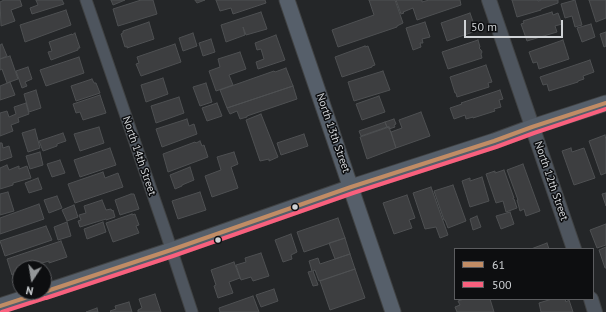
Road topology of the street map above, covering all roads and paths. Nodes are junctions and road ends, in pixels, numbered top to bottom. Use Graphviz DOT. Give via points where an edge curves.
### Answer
graph roads {
  1 [pos="86,0"];
  2 [pos="287,0"];
  3 [pos="489,0"];
  4 [pos="606,103"];
  5 [pos="532,127"];
  6 [pos="351,187"];
  7 [pos="574,248"];
  8 [pos="170,250"];
  9 [pos="52,289"];
  10 [pos="19,300"];
  11 [pos="591,300"];
  12 [pos="0,306"];
  13 [pos="192,312"];
  14 [pos="393,312"];
  15 [pos="595,312"];
  1 -- 8 [label="street, North 14th Street"];
  2 -- 6 [label="main road, North 13th Street"];
  3 -- 5 [label="street, North 12th Street"];
  4 -- 5 [label="main road"];
  5 -- 6 [label="main road"];
  5 -- 7 [label="street, North 12th Street"];
  6 -- 8 [label="main road"];
  6 -- 14 [label="main road, North 13th Street"];
  8 -- 9 [label="main road"];
  8 -- 13 [label="street, North 14th Street"];
  10 -- 12 [label="main road"];
  11 -- 15 [label="street"];
}
